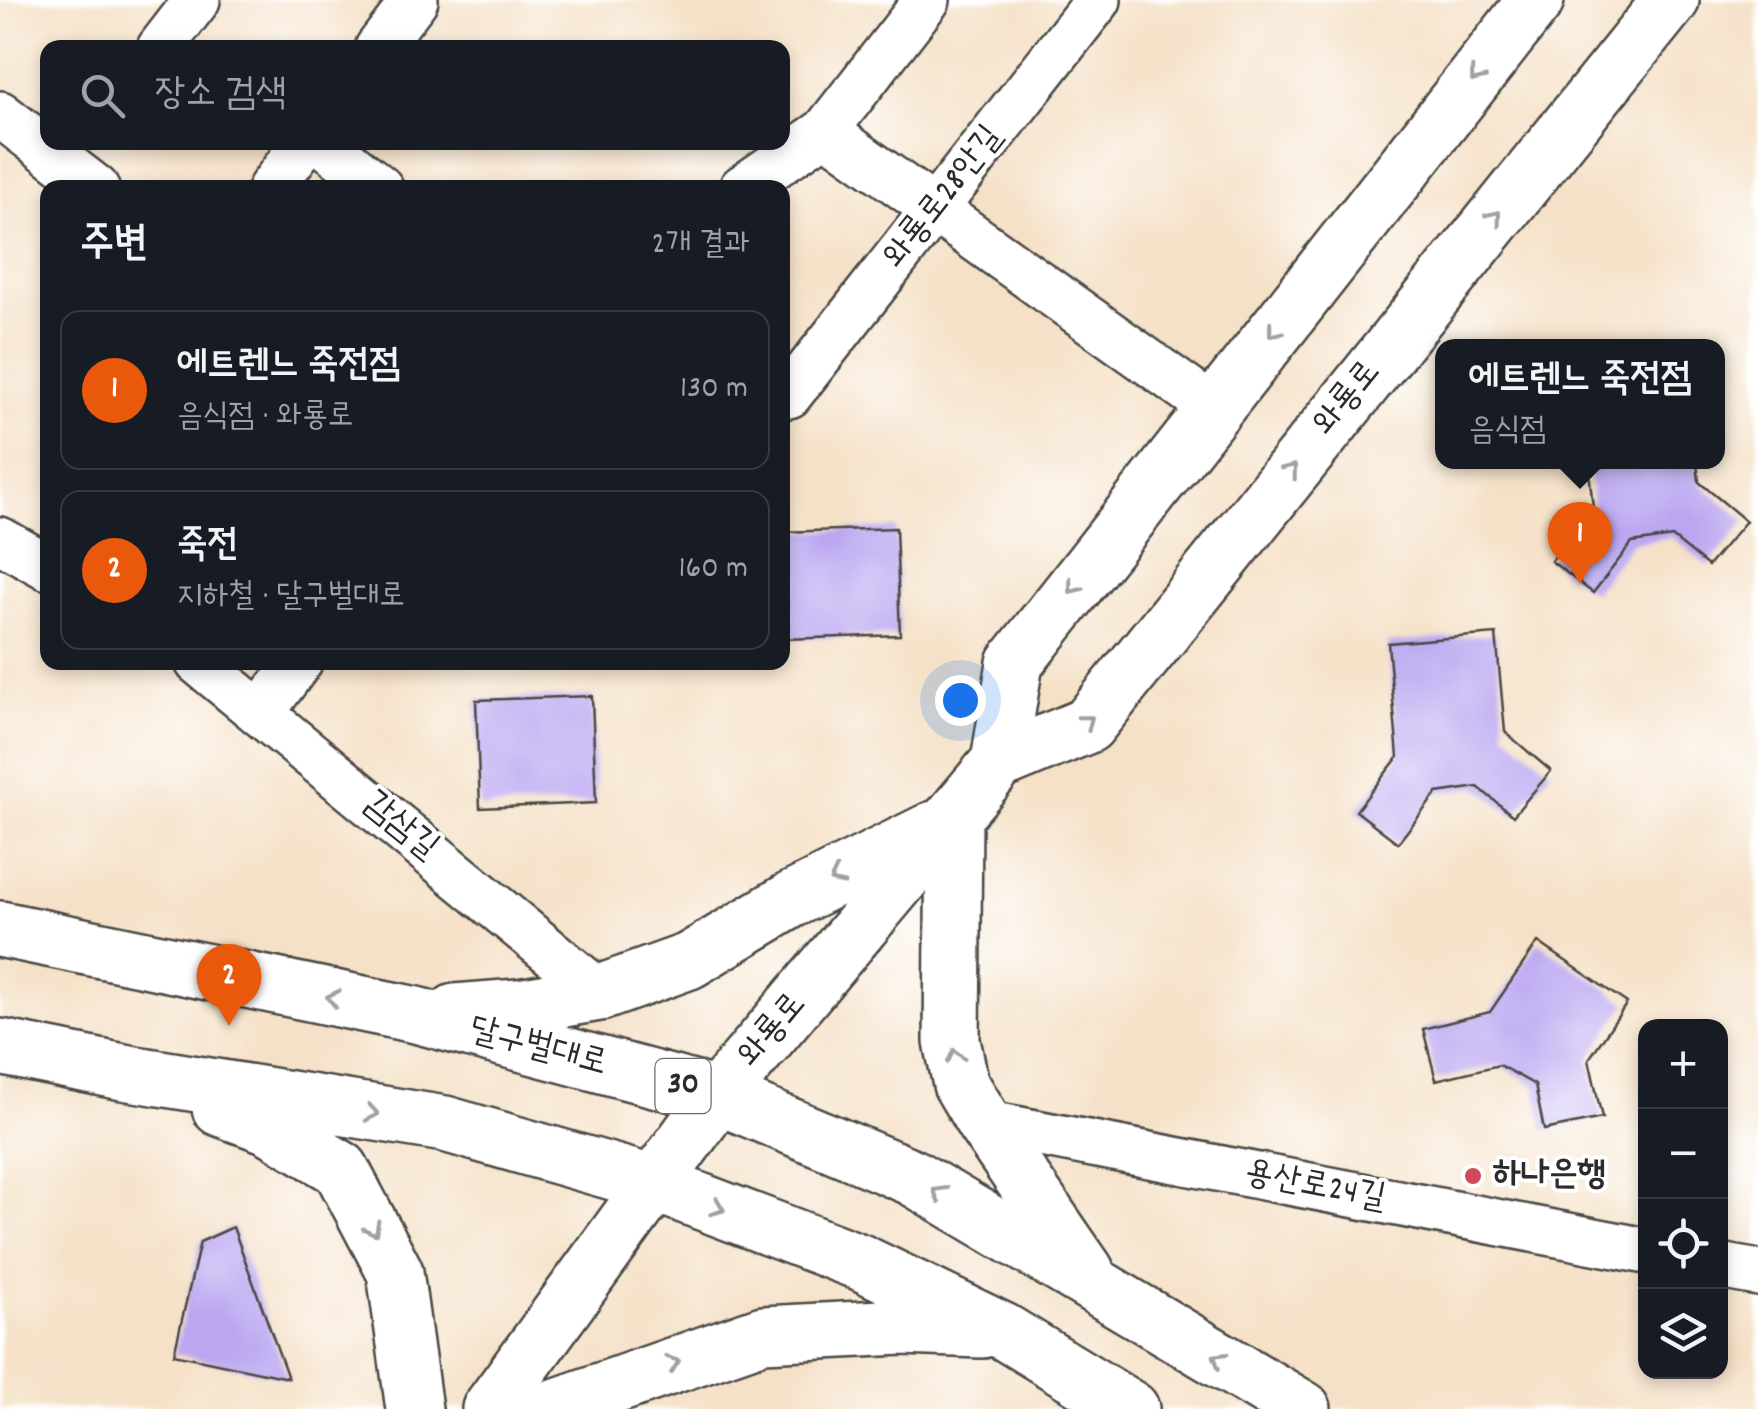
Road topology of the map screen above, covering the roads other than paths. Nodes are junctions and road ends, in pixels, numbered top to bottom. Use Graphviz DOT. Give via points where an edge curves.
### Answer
graph roads {
  1 [pos="197,0"];
  2 [pos="415,0"];
  3 [pos="927,0"];
  4 [pos="1098,0"];
  5 [pos="1536,0"];
  6 [pos="1672,0"];
  7 [pos="166,40"];
  8 [pos="384,40"];
  9 [pos="0,114"];
  10 [pos="825,131"];
  11 [pos="40,139"];
  12 [pos="58,150"];
  13 [pos="300,150"];
  14 [pos="332,150"];
  15 [pos="82,165"];
  16 [pos="277,180"];
  17 [pos="370,180"];
  18 [pos="754,180"];
  19 [pos="935,212"];
  20 [pos="790,394"];
  21 [pos="1213,408"];
  22 [pos="0,540"];
  23 [pos="40,562"];
  24 [pos="208,670"];
  25 [pos="293,670"];
  26 [pos="261,713"];
  27 [pos="999,762"];
  28 [pos="954,818"];
  29 [pos="0,930"];
  30 [pos="600,992"];
  31 [pos="416,1015"];
  32 [pos="0,1047"];
  33 [pos="123,1072"];
  34 [pos="718,1096"];
  35 [pos="984,1124"];
  36 [pos="656,1184"];
  37 [pos="1638,1249"];
  38 [pos="1728,1267"];
  39 [pos="1758,1273"];
  40 [pos="1097,1286"];
  41 [pos="1003,1331"];
  42 [pos="414,1409"];
  43 [pos="490,1409"];
  44 [pos="548,1409"];
  45 [pos="1131,1409"];
  46 [pos="1303,1409"];
  1 -- 7 [label="street"];
  2 -- 8 [label="street"];
  3 -- 10 [label="street"];
  4 -- 19 [label="street, 와룡로28안길"];
  5 -- 21 [label="main road, 와룡로, one-way"];
  27 -- 6 [label="main road, 와룡로, one-way" via="1088,726"];
  9 -- 11 [label="street"];
  10 -- 18 [label="street"];
  10 -- 19 [label="street"];
  12 -- 15 [label="street"];
  13 -- 16 [label="street"];
  14 -- 17 [label="street"];
  19 -- 20 [label="street, 와룡로28안길"];
  19 -- 21 [label="street"];
  21 -- 27 [label="main road, 와룡로, one-way" via="1016,663"];
  22 -- 23 [label="street"];
  24 -- 26 [label="street, 감삼길"];
  25 -- 26 [label="street"];
  26 -- 30 [label="street, 감삼길"];
  27 -- 28 [label="main road, 와룡로"];
  28 -- 30 [label="main road, one-way" via="791,900 689,961"];
  28 -- 34 [label="main road, 와룡로"];
  35 -- 28 [label="main road, one-way" via="961,1084 952,1041"];
  31 -- 29 [label="main road, 달구벌대로 / 30, one-way"];
  30 -- 31 [label="main road"];
  31 -- 34 [label="main road, 달구벌대로 / 30"];
  32 -- 33 [label="main road"];
  33 -- 36 [label="main road, one-way" via="445,1124"];
  33 -- 42 [label="main road, one-way" via="269,1126 341,1169 395,1272"];
  34 -- 36 [label="main road, 와룡로"];
  40 -- 34 [label="main road, 달구벌대로 / 30, one-way" via="912,1177"];
  35 -- 37 [label="street, 용산로24길"];
  35 -- 40 [label="main road"];
  36 -- 41 [label="main road, one-way" via="860,1262"];
  36 -- 43 [label="main road, 와룡로"];
  38 -- 39 [label="street"];
  46 -- 40 [label="main road, 달구벌대로 / 30, one-way"];
  44 -- 41 [label="main road, one-way" via="762,1334 902,1327"];
  41 -- 45 [label="main road"];
}
